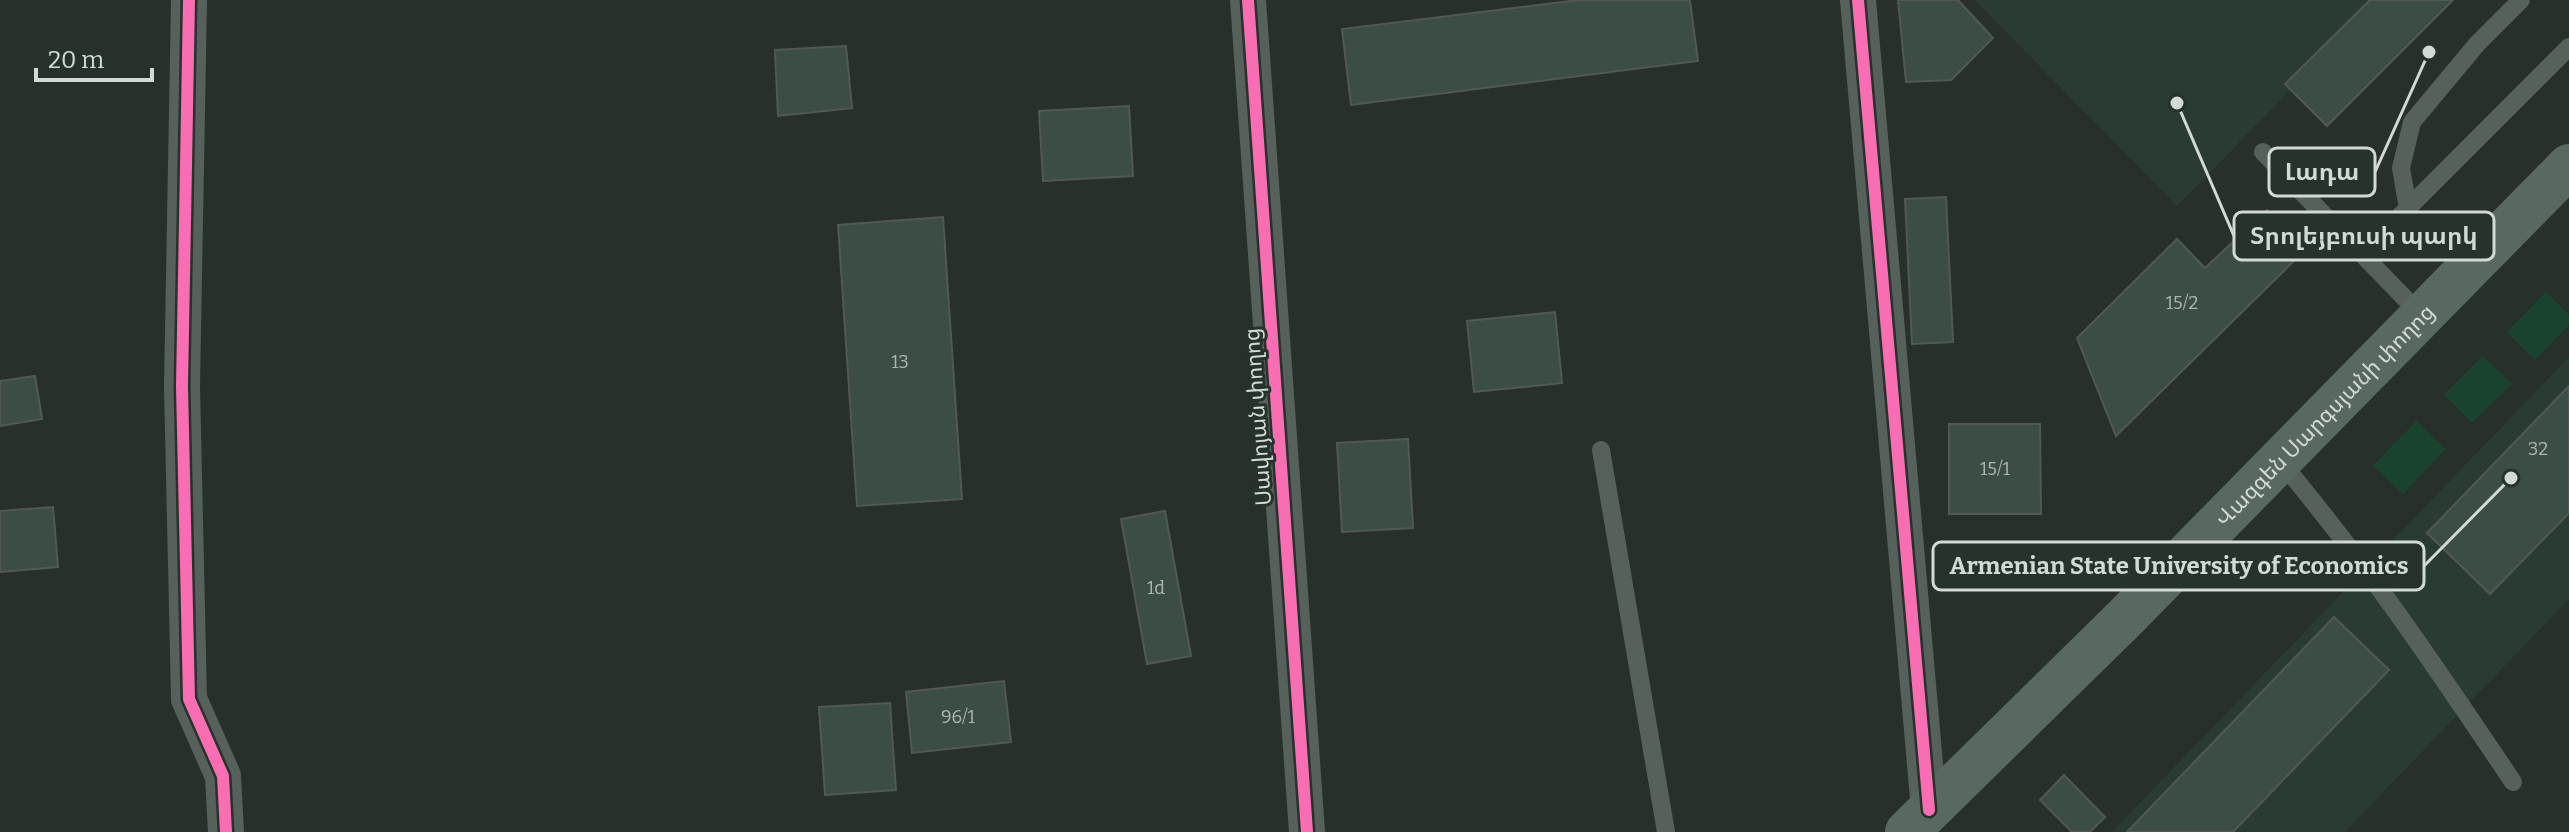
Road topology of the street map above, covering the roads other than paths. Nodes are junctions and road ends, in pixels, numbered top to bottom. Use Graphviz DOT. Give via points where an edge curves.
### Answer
graph roads {
  1 [pos="189,0"];
  2 [pos="1248,0"];
  3 [pos="1858,0"];
  4 [pos="2521,0"];
  5 [pos="2569,47"];
  6 [pos="2263,152"];
  7 [pos="2569,166"];
  8 [pos="2408,209"];
  9 [pos="2362,254"];
  10 [pos="2423,317"];
  11 [pos="1601,450"];
  12 [pos="2280,461"];
  13 [pos="2513,782"];
  14 [pos="1918,821"];
  15 [pos="226,832"];
  16 [pos="1307,832"];
  17 [pos="1666,832"];
  1 -- 15 [label="street" via="182,386 189,699 223,776"];
  2 -- 16 [label="street, Սավոյան փողոց"];
  3 -- 14 [label="street"];
  4 -- 8 [label="lane" via="2412,122 2401,168"];
  5 -- 8 [label="lane"];
  6 -- 9 [label="lane"];
  7 -- 10 [label="highway, Վազգեն Սարգսյանի փողոց"];
  8 -- 9 [label="lane"];
  9 -- 10 [label="lane"];
  10 -- 12 [label="highway, Վազգեն Սարգսյանի փողոց"];
  11 -- 17 [label="lane"];
  12 -- 13 [label="lane" via="2400,615"];
  12 -- 14 [label="highway, Վազգեն Սարգսյանի փողոց"];
}
